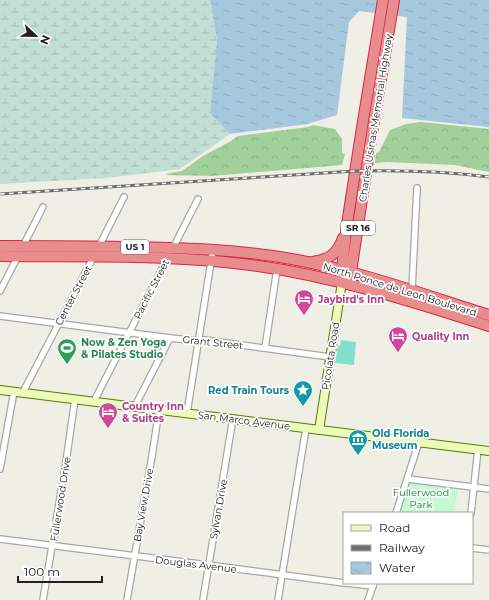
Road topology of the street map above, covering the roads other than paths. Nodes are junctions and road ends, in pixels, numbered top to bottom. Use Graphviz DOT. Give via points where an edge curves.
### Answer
graph roads {
  1 [pos="383,0"];
  2 [pos="394,0"];
  3 [pos="417,188"];
  4 [pos="124,197"];
  5 [pos="198,199"];
  6 [pos="43,207"];
  7 [pos="348,221"];
  8 [pos="0,246"];
  9 [pos="24,246"];
  10 [pos="99,247"];
  11 [pos="173,248"];
  12 [pos="213,249"];
  13 [pos="0,256"];
  14 [pos="18,256"];
  15 [pos="93,257"];
  16 [pos="168,258"];
  17 [pos="211,261"];
  18 [pos="311,263"];
  19 [pos="277,269"];
  20 [pos="347,271"];
  21 [pos="342,282"];
  22 [pos="412,290"];
  23 [pos="0,291"];
  24 [pos="489,315"];
  25 [pos="0,316"];
  26 [pos="58,324"];
  27 [pos="489,326"];
  28 [pos="129,332"];
  29 [pos="170,338"];
  30 [pos="198,341"];
  31 [pos="265,348"];
  32 [pos="330,357"];
  33 [pos="0,390"];
  34 [pos="14,391"];
  35 [pos="23,392"];
  36 [pos="75,399"];
  37 [pos="94,401"];
  38 [pos="135,406"];
  39 [pos="159,410"];
  40 [pos="187,413"];
  41 [pos="233,418"];
  42 [pos="306,428"];
  43 [pos="319,430"];
  44 [pos="419,442"];
  45 [pos="478,449"];
  46 [pos="489,450"];
  47 [pos="0,469"];
  48 [pos="408,479"];
  49 [pos="474,487"];
  50 [pos="489,488"];
  51 [pos="396,512"];
  52 [pos="471,512"];
  53 [pos="0,539"];
  54 [pos="52,546"];
  55 [pos="473,548"];
  56 [pos="489,550"];
  57 [pos="135,556"];
  58 [pos="208,565"];
  59 [pos="282,575"];
  60 [pos="343,583"];
  61 [pos="359,584"];
  62 [pos="373,585"];
  63 [pos="43,600"];
  64 [pos="127,600"];
  65 [pos="202,600"];
  66 [pos="278,600"];
  67 [pos="368,600"];
  1 -- 7 [label="highway, Charles Usinas Memorial Highway / SR 16"];
  2 -- 20 [label="highway, Charles Usinas Memorial Highway / SR 16"];
  3 -- 22 [label="street"];
  4 -- 10 [label="street, Center Street"];
  5 -- 11 [label="street, Pacific Street"];
  6 -- 9 [label="street"];
  7 -- 18 [label="highway" via="335,254"];
  7 -- 20 [label="highway, Charles Usinas Memorial Highway / SR 16"];
  8 -- 9 [label="highway, North Ponce de Leon Boulevard / US 1"];
  9 -- 10 [label="highway, North Ponce de Leon Boulevard / US 1"];
  9 -- 14 [label="street"];
  10 -- 11 [label="highway, North Ponce de Leon Boulevard / US 1"];
  10 -- 15 [label="street, Center Street"];
  11 -- 12 [label="highway, North Ponce de Leon Boulevard / US 1"];
  11 -- 16 [label="street, Pacific Street"];
  12 -- 17 [label="street"];
  12 -- 18 [label="highway, North Ponce de Leon Boulevard / US 1"];
  13 -- 14 [label="highway, North Ponce de Leon Boulevard / US 1"];
  14 -- 15 [label="highway, North Ponce de Leon Boulevard / US 1"];
  14 -- 23 [label="street"];
  15 -- 16 [label="highway, North Ponce de Leon Boulevard / US 1"];
  15 -- 26 [label="street, Center Street"];
  16 -- 17 [label="highway, North Ponce de Leon Boulevard / US 1"];
  16 -- 28 [label="street, Pacific Street"];
  17 -- 19 [label="highway, North Ponce de Leon Boulevard / US 1"];
  17 -- 30 [label="street"];
  18 -- 20 [label="highway, North Ponce de Leon Boulevard / US 1"];
  19 -- 21 [label="highway, North Ponce de Leon Boulevard / US 1"];
  19 -- 31 [label="street"];
  20 -- 21 [label="highway"];
  20 -- 22 [label="highway, North Ponce de Leon Boulevard / US 1"];
  21 -- 27 [label="highway, North Ponce de Leon Boulevard / US 1"];
  21 -- 32 [label="main road, Picolata Road"];
  22 -- 24 [label="highway, North Ponce de Leon Boulevard / US 1"];
  25 -- 26 [label="street, Grant Street"];
  26 -- 28 [label="street, Grant Street"];
  26 -- 35 [label="street, Center Street"];
  28 -- 29 [label="street, Grant Street"];
  28 -- 37 [label="street, Pacific Street"];
  29 -- 30 [label="street, Grant Street"];
  29 -- 38 [label="street"];
  30 -- 31 [label="street, Grant Street"];
  30 -- 40 [label="street"];
  31 -- 32 [label="street, Grant Street"];
  32 -- 43 [label="main road, Picolata Road"];
  33 -- 34 [label="main road, San Marco Avenue"];
  34 -- 35 [label="main road, San Marco Avenue"];
  34 -- 47 [label="street"];
  35 -- 36 [label="main road, San Marco Avenue"];
  36 -- 37 [label="main road, San Marco Avenue"];
  36 -- 54 [label="street, Fullerwood Drive"];
  37 -- 38 [label="main road, San Marco Avenue"];
  38 -- 39 [label="main road, San Marco Avenue"];
  39 -- 40 [label="main road, San Marco Avenue"];
  39 -- 57 [label="street, Bay View Drive"];
  40 -- 41 [label="main road, San Marco Avenue"];
  41 -- 42 [label="main road, San Marco Avenue"];
  41 -- 58 [label="street, Sylvan Drive"];
  42 -- 43 [label="main road, San Marco Avenue"];
  42 -- 59 [label="street"];
  43 -- 44 [label="main road, San Marco Avenue"];
  44 -- 45 [label="main road, San Marco Avenue"];
  44 -- 48 [label="street"];
  45 -- 46 [label="main road, San Marco Avenue"];
  45 -- 49 [label="street"];
  48 -- 49 [label="street"];
  48 -- 51 [label="street"];
  49 -- 50 [label="street"];
  49 -- 52 [label="street"];
  53 -- 54 [label="street, Douglas Avenue"];
  54 -- 57 [label="street, Douglas Avenue"];
  54 -- 63 [label="street, Fullerwood Drive"];
  55 -- 56 [label="street"];
  57 -- 58 [label="street, Douglas Avenue"];
  57 -- 64 [label="street, Bay View Drive"];
  58 -- 59 [label="street, Douglas Avenue"];
  58 -- 65 [label="street, Sylvan Drive"];
  59 -- 60 [label="street, Douglas Avenue"];
  59 -- 66 [label="street"];
  61 -- 62 [label="street, Douglas Avenue"];
  62 -- 67 [label="street"];
}
